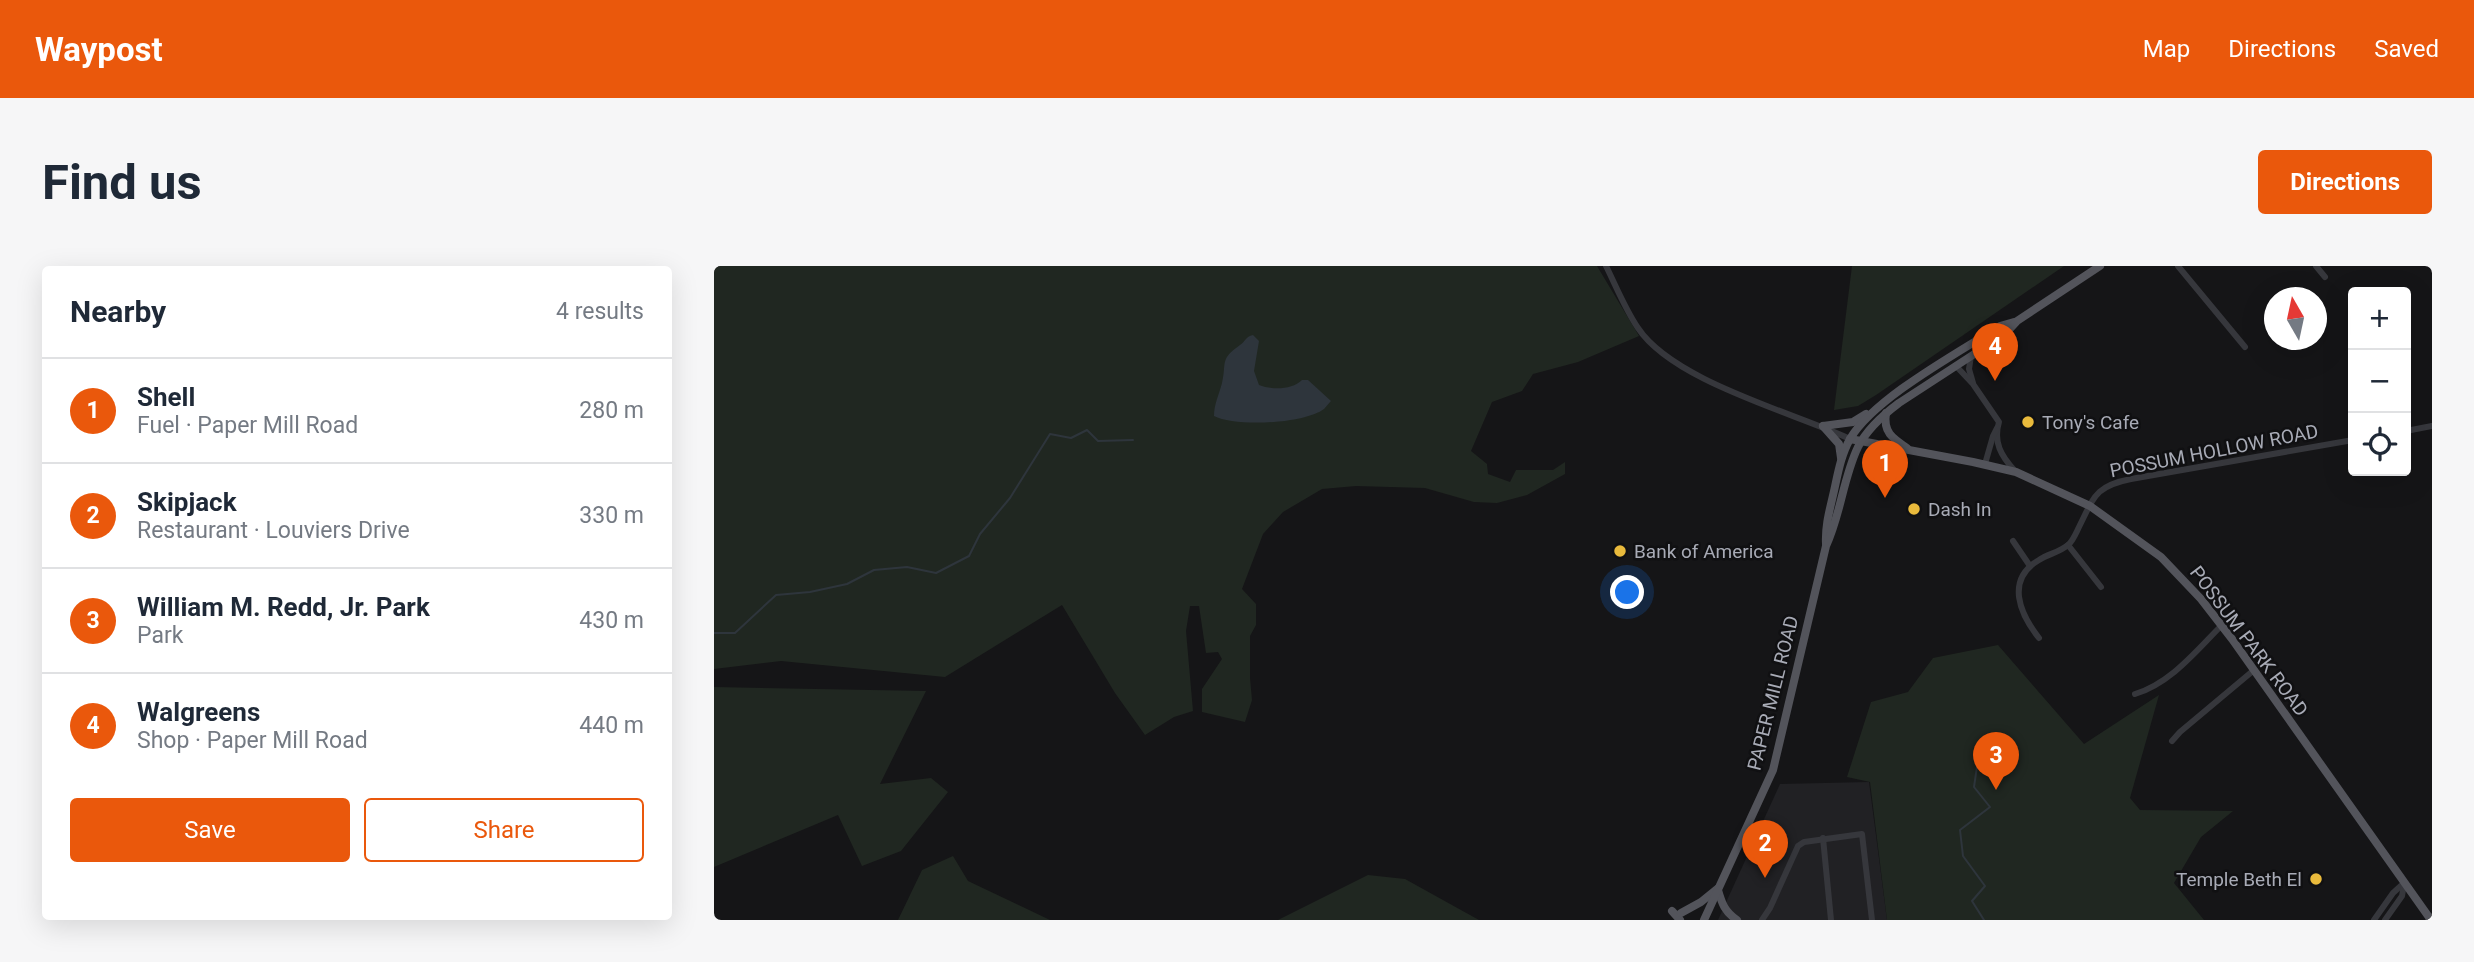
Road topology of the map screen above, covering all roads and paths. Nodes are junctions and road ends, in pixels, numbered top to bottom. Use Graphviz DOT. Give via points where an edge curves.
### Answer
graph roads {
  1 [pos="1606,266"];
  2 [pos="2100,266"];
  3 [pos="2178,266"];
  4 [pos="2316,266"];
  5 [pos="2325,277"];
  6 [pos="2017,321"];
  7 [pos="1978,340"];
  8 [pos="2245,347"];
  9 [pos="1971,356"];
  10 [pos="1956,366"];
  11 [pos="1973,384"];
  12 [pos="1885,408"];
  13 [pos="1823,426"];
  14 [pos="2432,426"];
  15 [pos="1997,429"];
  16 [pos="2411,430"];
  17 [pos="1850,439"];
  18 [pos="2348,441"];
  19 [pos="1861,442"];
  20 [pos="1910,450"];
  21 [pos="1841,460"];
  22 [pos="1985,464"];
  23 [pos="2016,472"];
  24 [pos="2090,506"];
  25 [pos="2013,541"];
  26 [pos="2068,545"];
  27 [pos="1826,546"];
  28 [pos="2030,566"];
  29 [pos="2101,587"];
  30 [pos="2221,626"];
  31 [pos="2039,638"];
  32 [pos="2254,670"];
  33 [pos="2135,694"];
  34 [pos="2172,741"];
  35 [pos="1823,838"];
  36 [pos="2404,883"];
  37 [pos="1719,888"];
  38 [pos="1678,915"];
  39 [pos="1707,919"];
  40 [pos="1737,920"];
  41 [pos="1762,920"];
  42 [pos="1830,920"];
  43 [pos="1872,920"];
  44 [pos="2374,920"];
  45 [pos="2385,920"];
  46 [pos="2431,920"];
  1 -- 13 [label="street" via="1639,329 1660,352 1693,374"];
  2 -- 6 [label="main road, PAPER MILL ROAD"];
  3 -- 8 [label="street"];
  4 -- 5 [label="street"];
  6 -- 7 [label="main road, PAPER MILL ROAD"];
  6 -- 9 [label="main road, PAPER MILL ROAD"];
  7 -- 10 [label="main road" via="1957,357"];
  7 -- 12 [label="main road, PAPER MILL ROAD"];
  9 -- 10 [label="main road, PAPER MILL ROAD"];
  9 -- 11 [label="street"];
  10 -- 11 [label="street"];
  10 -- 12 [label="main road, PAPER MILL ROAD"];
  11 -- 15 [label="street" via="1999,422"];
  12 -- 13 [label="main road" via="1853,422"];
  12 -- 17 [label="main road, PAPER MILL ROAD" via="1869,415"];
  12 -- 19 [label="main road, PAPER MILL ROAD"];
  12 -- 20 [label="main road" via="1888,432"];
  13 -- 17 [label="street"];
  13 -- 21 [label="main road" via="1839,444"];
  14 -- 16 [label="street"];
  15 -- 22 [label="street"];
  15 -- 23 [label="street" via="2000,454"];
  17 -- 19 [label="main road, POSSUM PARK ROAD"];
  17 -- 21 [label="main road, PAPER MILL ROAD"];
  18 -- 24 [label="street, POSSUM HOLLOW ROAD" via="2123,481 2102,489"];
  19 -- 20 [label="main road, POSSUM PARK ROAD"];
  19 -- 27 [label="main road, PAPER MILL ROAD"];
  20 -- 22 [label="main road, POSSUM PARK ROAD"];
  21 -- 27 [label="main road, PAPER MILL ROAD" via="1825,530"];
  22 -- 23 [label="main road, POSSUM PARK ROAD"];
  23 -- 24 [label="main road, POSSUM PARK ROAD"];
  24 -- 26 [label="street, POSSUM HOLLOW ROAD"];
  24 -- 30 [label="main road, POSSUM PARK ROAD" via="2161,557"];
  25 -- 28 [label="street"];
  26 -- 28 [label="street"];
  26 -- 29 [label="street"];
  27 -- 37 [label="main road, PAPER MILL ROAD" via="1773,770"];
  28 -- 31 [label="street" via="2021,582 2019,601 2022,614"];
  30 -- 32 [label="main road, POSSUM PARK ROAD"];
  30 -- 33 [label="street" via="2186,663"];
  32 -- 34 [label="street"];
  32 -- 36 [label="main road, POSSUM PARK ROAD"];
  35 -- 41 [label="street" via="1798,846"];
  35 -- 42 [label="street"];
  35 -- 43 [label="street" via="1862,834"];
  36 -- 44 [label="street"];
  36 -- 45 [label="street" via="2402,896"];
  36 -- 46 [label="main road, POSSUM PARK ROAD"];
  37 -- 38 [label="main road"];
  37 -- 39 [label="main road, PAPER MILL ROAD"];
  37 -- 40 [label="main road" via="1722,905"];
}
